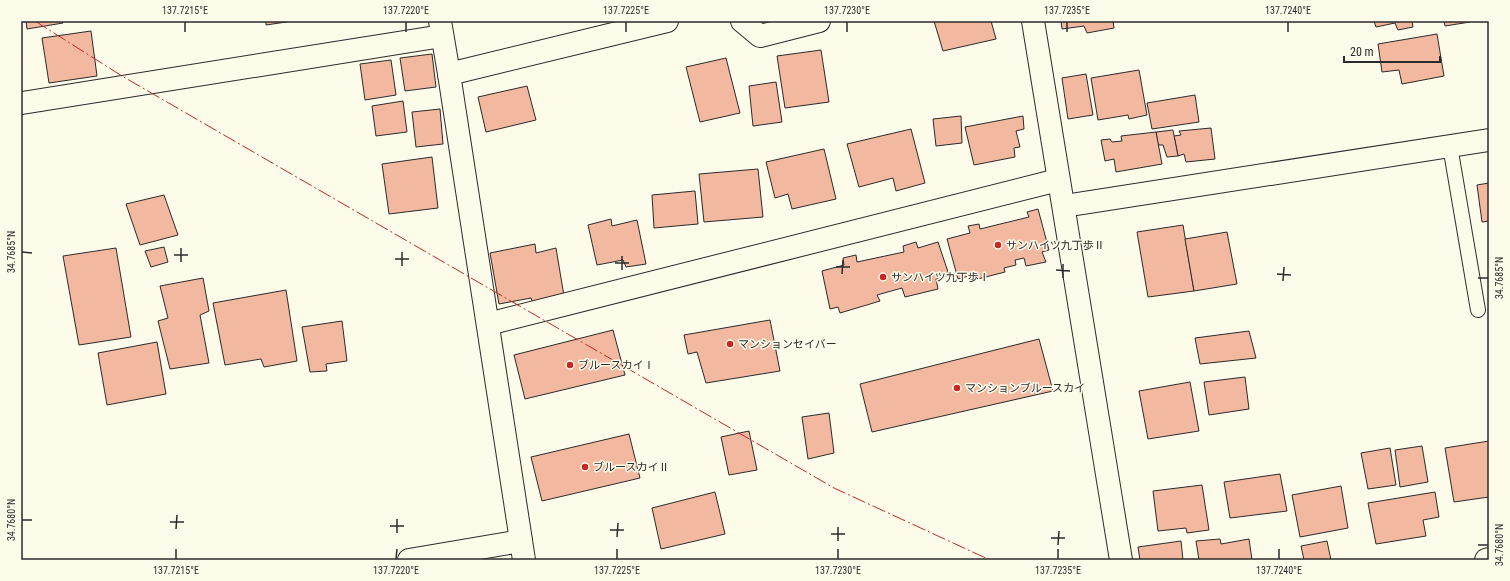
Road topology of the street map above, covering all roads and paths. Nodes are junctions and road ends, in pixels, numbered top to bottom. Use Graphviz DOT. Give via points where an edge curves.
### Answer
graph roads {
  1 [pos="667,21"];
  2 [pos="742,21"];
  3 [pos="819,21"];
  4 [pos="1033,21"];
  5 [pos="441,28"];
  6 [pos="450,74"];
  7 [pos="21,101"];
  8 [pos="1489,140"];
  9 [pos="1450,146"];
  10 [pos="1058,180"];
  11 [pos="1064,206"];
  12 [pos="1478,310"];
  13 [pos="488,324"];
  14 [pos="522,550"];
  15 [pos="409,560"];
  16 [pos="1121,560"];
  17 [pos="1486,560"];
  18 [pos="1489,560"];
  1 -- 6 [label="street"];
  2 -- 3 [label="street" via="760,36"];
  4 -- 10 [label="street"];
  5 -- 6 [label="street"];
  5 -- 7 [label="street"];
  6 -- 13 [label="street"];
  8 -- 9 [label="street"];
  9 -- 11 [label="street"];
  9 -- 12 [label="lane"];
  10 -- 11 [label="street"];
  10 -- 13 [label="street"];
  11 -- 16 [label="street"];
  13 -- 14 [label="street"];
  14 -- 15 [label="street"];
  17 -- 18 [label="street"];
}
